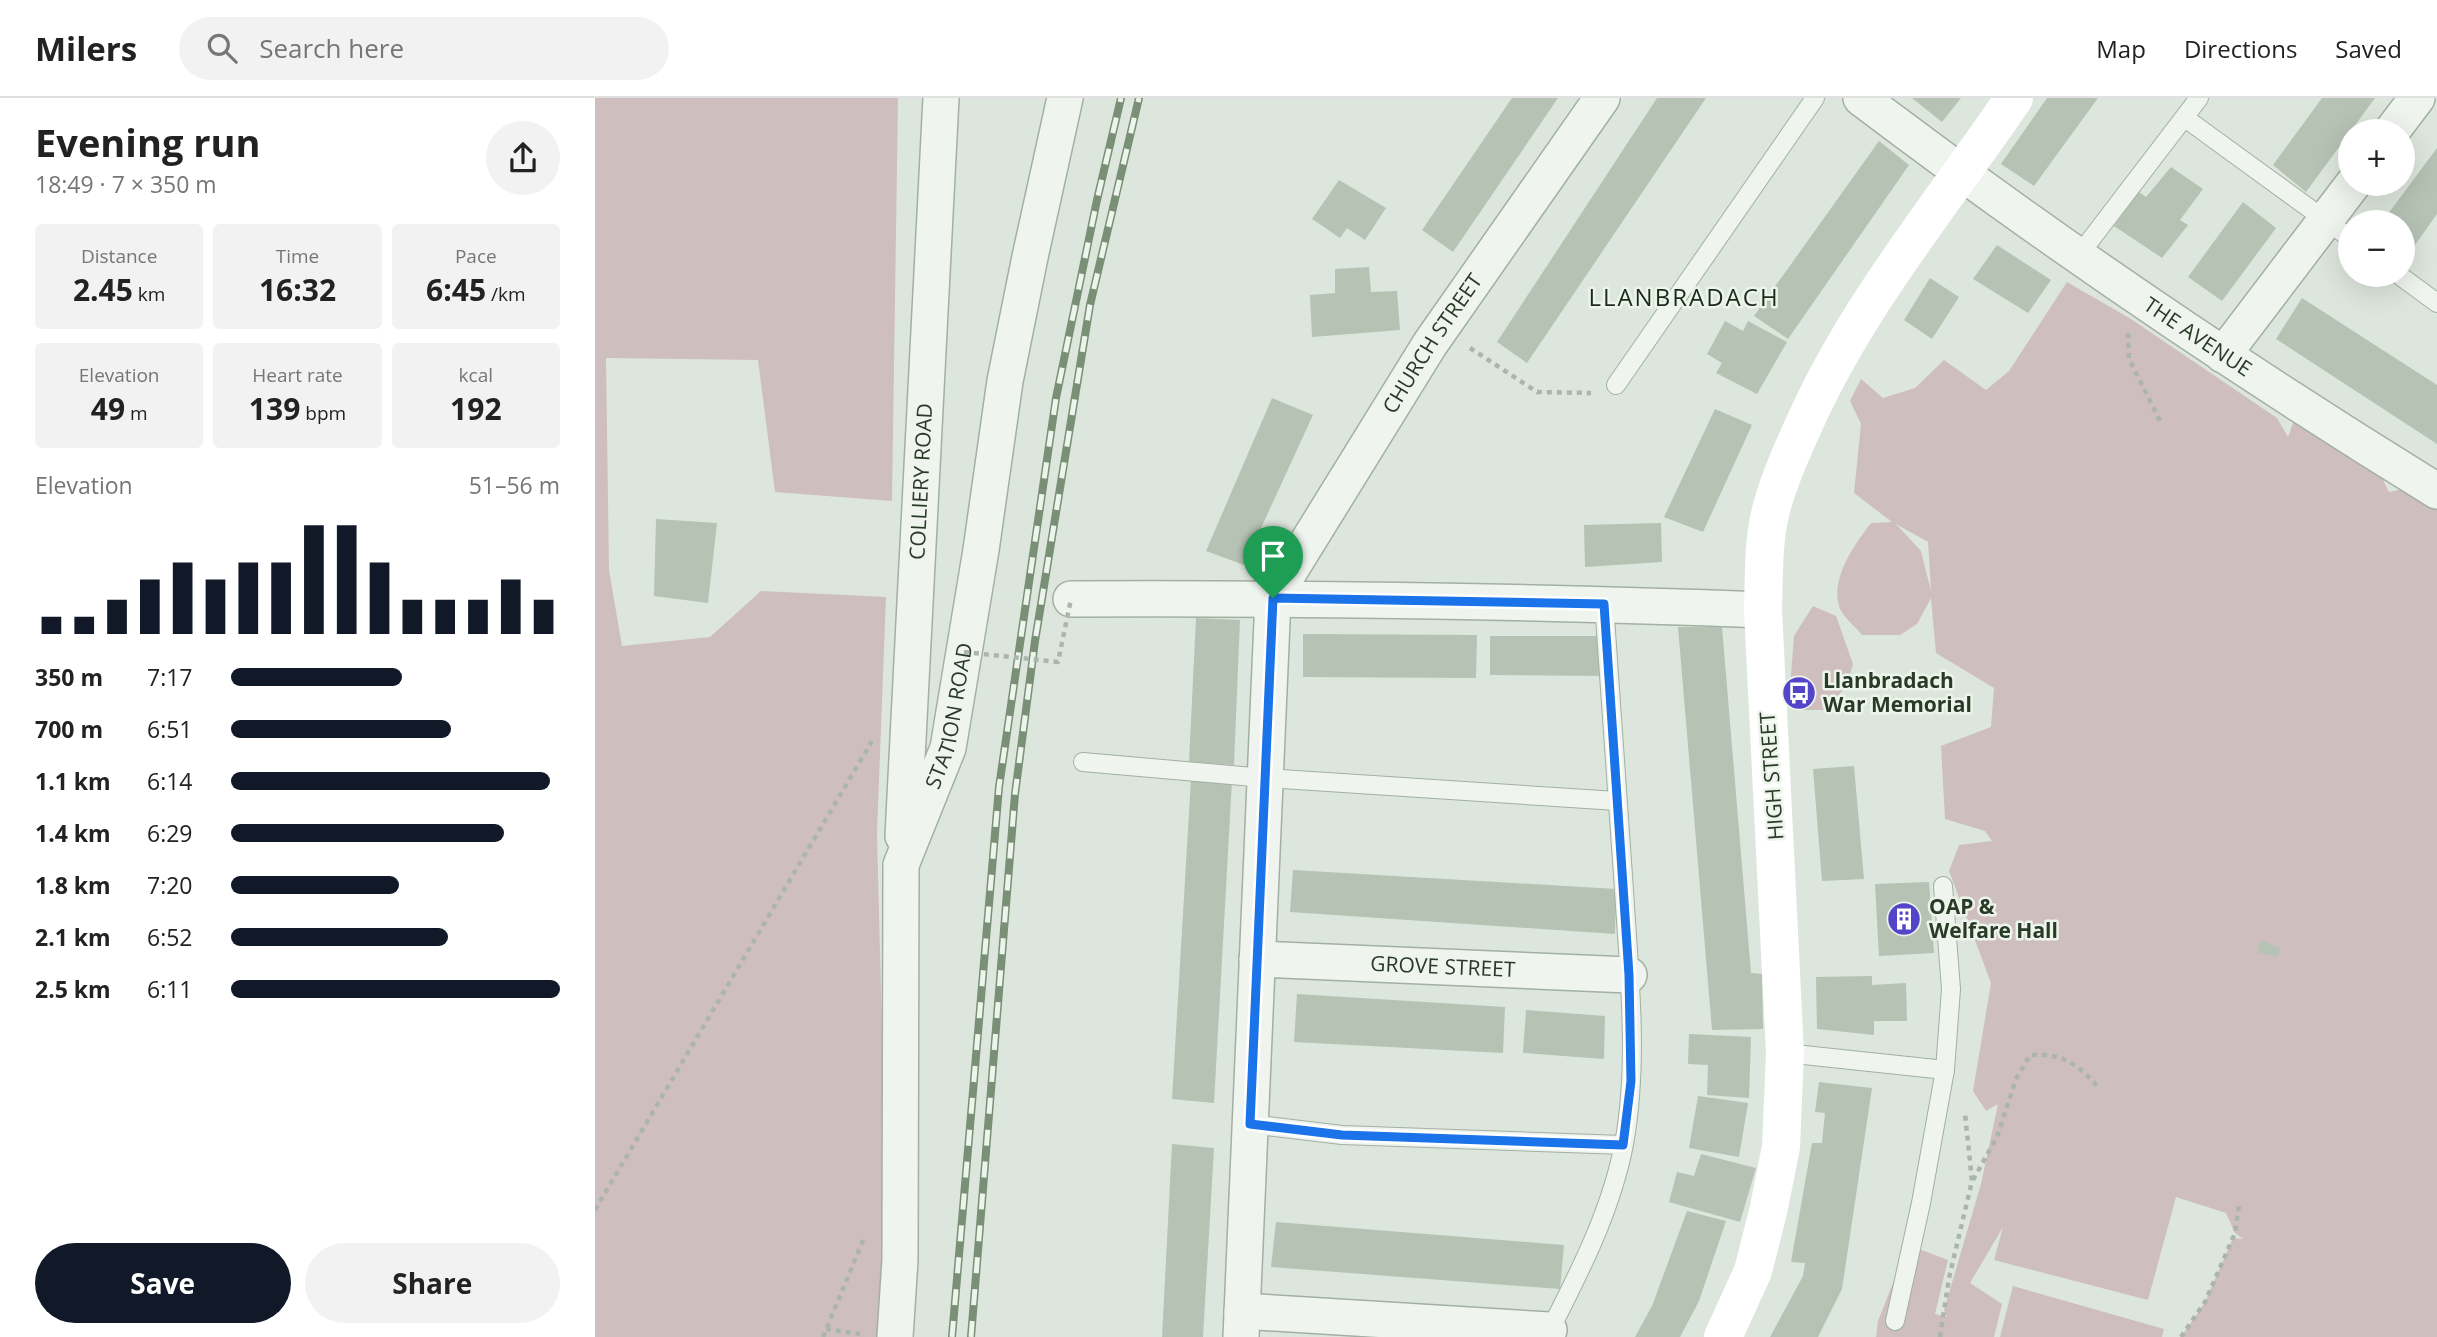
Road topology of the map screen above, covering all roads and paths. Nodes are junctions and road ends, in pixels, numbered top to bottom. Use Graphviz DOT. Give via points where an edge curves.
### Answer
graph roads {
  1 [pos="941,98"];
  2 [pos="1065,98"];
  3 [pos="1602,98"];
  4 [pos="1815,98"];
  5 [pos="1861,98"];
  6 [pos="2014,98"];
  7 [pos="2199,98"];
  8 [pos="2417,98"];
  9 [pos="2185,118"];
  10 [pos="2401,119"];
  11 [pos="1962,174"];
  12 [pos="2338,229"];
  13 [pos="2079,255"];
  14 [pos="2125,287"];
  15 [pos="2415,287"];
  16 [pos="2437,303"];
  17 [pos="1441,329"];
  18 [pos="2223,355"];
  19 [pos="1616,385"];
  20 [pos="2161,423"];
  21 [pos="2437,491"];
  22 [pos="1273,598"];
  23 [pos="1071,599"];
  24 [pos="1604,604"];
  25 [pos="1763,610"];
  26 [pos="964,652"];
  27 [pos="876,734"];
  28 [pos="1083,762"];
  29 [pos="1265,778"];
  30 [pos="1617,801"];
  31 [pos="901,865"];
  32 [pos="1943,886"];
  33 [pos="1257,958"];
  34 [pos="1629,975"];
  35 [pos="1785,1053"];
  36 [pos="1945,1070"];
  37 [pos="2099,1088"];
  38 [pos="1965,1113"];
  39 [pos="1250,1124"];
  40 [pos="1623,1145"];
  41 [pos="1972,1181"];
  42 [pos="2239,1205"];
  43 [pos="595,1210"];
  44 [pos="869,1228"];
  45 [pos="1895,1321"];
  46 [pos="1242,1324"];
  47 [pos="826,1329"];
  48 [pos="1548,1334"];
  49 [pos="880,1336"];
  50 [pos="823,1337"];
  51 [pos="1723,1337"];
  52 [pos="1940,1337"];
  53 [pos="2181,1337"];
  1 -- 31 [label="street, COLLIERY ROAD"];
  2 -- 26 [label="street, STATION ROAD" via="1005,381"];
  3 -- 17 [label="street, CHURCH STREET"];
  4 -- 19 [label="lane"];
  5 -- 11 [label="street, THE AVENUE"];
  6 -- 11 [label="street, HIGH STREET"];
  7 -- 9 [label="lane"];
  8 -- 10 [label="street"];
  9 -- 12 [label="lane"];
  9 -- 13 [label="lane"];
  11 -- 13 [label="street, THE AVENUE"];
  11 -- 25 [label="street, HIGH STREET" via="1871,300 1826,376 1784,468 1770,516"];
  12 -- 18 [label="street"];
  13 -- 14 [label="street, THE AVENUE"];
  14 -- 18 [label="street, THE AVENUE"];
  14 -- 20 [label="path" via="2129,359"];
  15 -- 16 [label="lane"];
  17 -- 19 [label="path" via="1537,392 1609,394"];
  17 -- 22 [label="street, CHURCH STREET"];
  18 -- 21 [label="street, THE AVENUE"];
  22 -- 23 [label="street"];
  22 -- 24 [label="street"];
  22 -- 29 [label="street"];
  23 -- 26 [label="path, bridge" via="1058,662"];
  24 -- 25 [label="street"];
  24 -- 30 [label="lane"];
  25 -- 35 [label="street, HIGH STREET"];
  26 -- 31 [label="street, STATION ROAD" via="948,748"];
  27 -- 43 [label="path"];
  28 -- 29 [label="lane"];
  29 -- 30 [label="lane"];
  29 -- 33 [label="street"];
  30 -- 34 [label="lane"];
  31 -- 49 [label="street, STATION ROAD" via="900,1247"];
  32 -- 36 [label="lane" via="1951,989"];
  33 -- 34 [label="street, GROVE STREET"];
  33 -- 39 [label="street"];
  34 -- 40 [label="lane" via="1631,1081"];
  35 -- 36 [label="lane"];
  35 -- 51 [label="street, HIGH STREET" via="1781,1147 1768,1212 1753,1270"];
  36 -- 45 [label="lane"];
  37 -- 41 [label="path" via="2078,1065 2047,1054 2030,1055 2015,1079 1997,1137"];
  38 -- 41 [label="path"];
  39 -- 40 [label="lane" via="1342,1135"];
  39 -- 46 [label="street"];
  40 -- 48 [label="lane" via="1607,1207"];
  41 -- 52 [label="path"];
  42 -- 53 [label="path" via="2235,1233 2224,1259 2205,1302"];
  44 -- 47 [label="path"];
  46 -- 48 [label="street"];
  47 -- 49 [label="path"];
  47 -- 50 [label="path"];
}
